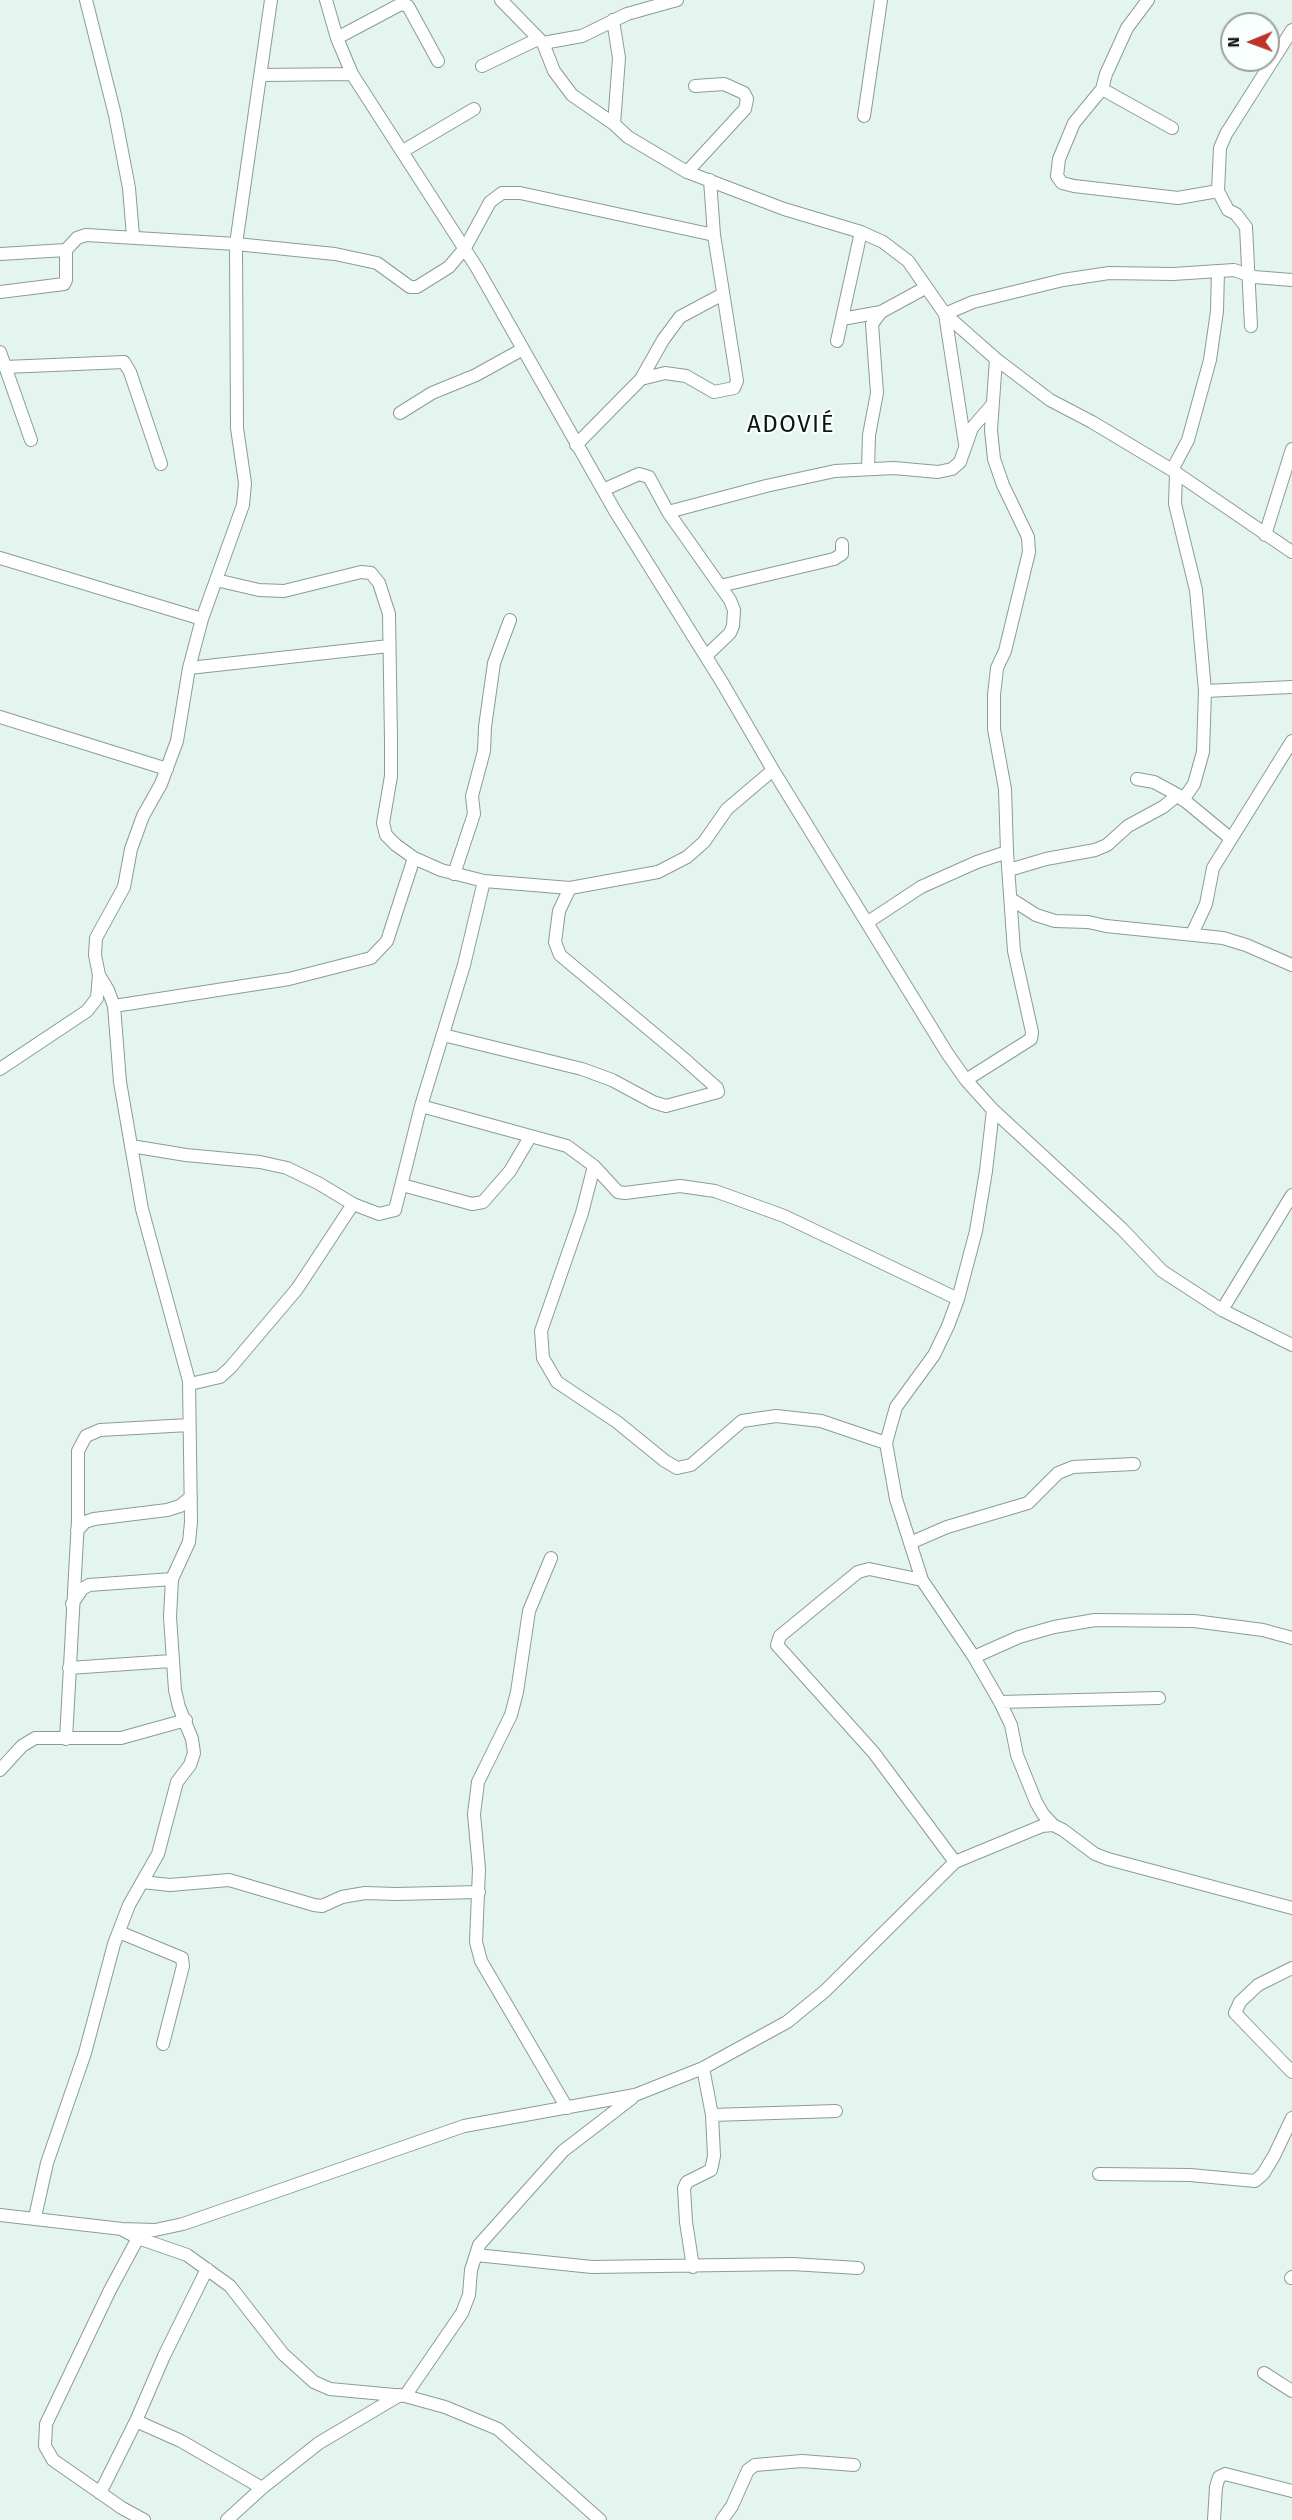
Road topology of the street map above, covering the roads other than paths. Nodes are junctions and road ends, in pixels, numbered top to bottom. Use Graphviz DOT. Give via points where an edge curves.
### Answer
graph roads {
  1 [pos="86,0"];
  2 [pos="271,0"];
  3 [pos="326,0"];
  4 [pos="501,0"];
  5 [pos="677,0"];
  6 [pos="882,0"];
  7 [pos="1148,0"];
  8 [pos="613,20"];
  9 [pos="1292,30"];
  10 [pos="337,38"];
  11 [pos="540,41"];
  12 [pos="438,61"];
  13 [pos="482,66"];
  14 [pos="352,74"];
  15 [pos="261,75"];
  16 [pos="695,86"];
  17 [pos="1102,89"];
  18 [pos="474,109"];
  19 [pos="864,116"];
  20 [pos="614,124"];
  21 [pos="1172,128"];
  22 [pos="404,151"];
  23 [pos="687,172"];
  24 [pos="710,180"];
  25 [pos="1218,191"];
  26 [pos="861,232"];
  27 [pos="714,235"];
  28 [pos="133,236"];
  29 [pos="236,244"];
  30 [pos="465,248"];
  31 [pos="66,250"];
  32 [pos="0,254"];
  33 [pos="1218,271"];
  34 [pos="1248,274"];
  35 [pos="1292,280"];
  36 [pos="926,288"];
  37 [pos="0,292"];
  38 [pos="723,294"];
  39 [pos="881,312"];
  40 [pos="945,314"];
  41 [pos="842,319"];
  42 [pos="1251,326"];
  43 [pos="837,340"];
  44 [pos="523,349"];
  45 [pos="0,352"];
  46 [pos="996,359"];
  47 [pos="4,367"];
  48 [pos="641,379"];
  49 [pos="992,405"];
  50 [pos="400,413"];
  51 [pos="31,440"];
  52 [pos="965,444"];
  53 [pos="576,445"];
  54 [pos="1292,449"];
  55 [pos="161,464"];
  56 [pos="868,469"];
  57 [pos="1174,472"];
  58 [pos="603,490"];
  59 [pos="668,512"];
  60 [pos="1265,535"];
  61 [pos="842,544"];
  62 [pos="1292,552"];
  63 [pos="0,558"];
  64 [pos="216,580"];
  65 [pos="720,586"];
  66 [pos="202,619"];
  67 [pos="510,620"];
  68 [pos="389,646"];
  69 [pos="706,656"];
  70 [pos="189,668"];
  71 [pos="1292,687"];
  72 [pos="1205,691"];
  73 [pos="0,717"];
  74 [pos="1292,741"];
  75 [pos="167,769"];
  76 [pos="773,770"];
  77 [pos="1137,779"];
  78 [pos="1181,797"];
  79 [pos="1230,838"];
  80 [pos="1007,852"];
  81 [pos="414,858"];
  82 [pos="1009,870"];
  83 [pos="454,874"];
  84 [pos="484,881"];
  85 [pos="570,888"];
  86 [pos="1011,899"];
  87 [pos="868,922"];
  88 [pos="1192,934"];
  89 [pos="1292,965"];
  90 [pos="99,975"];
  91 [pos="114,1006"];
  92 [pos="443,1035"];
  93 [pos="0,1069"];
  94 [pos="966,1080"];
  95 [pos="422,1106"];
  96 [pos="993,1110"];
  97 [pos="530,1137"];
  98 [pos="131,1146"];
  99 [pos="594,1166"];
  100 [pos="402,1185"];
  101 [pos="1292,1195"];
  102 [pos="353,1204"];
  103 [pos="958,1299"];
  104 [pos="1222,1310"];
  105 [pos="1292,1345"];
  106 [pos="189,1384"];
  107 [pos="189,1425"];
  108 [pos="886,1443"];
  109 [pos="1134,1464"];
  110 [pos="191,1497"];
  111 [pos="77,1532"];
  112 [pos="910,1543"];
  113 [pos="551,1558"];
  114 [pos="172,1579"];
  115 [pos="922,1580"];
  116 [pos="72,1604"];
  117 [pos="1292,1638"];
  118 [pos="974,1657"];
  119 [pos="171,1661"];
  120 [pos="69,1668"];
  121 [pos="1159,1698"];
  122 [pos="1000,1702"];
  123 [pos="186,1720"];
  124 [pos="66,1739"];
  125 [pos="0,1770"];
  126 [pos="1053,1825"];
  127 [pos="955,1862"];
  128 [pos="142,1882"];
  129 [pos="479,1892"];
  130 [pos="1292,1908"];
  131 [pos="119,1932"];
  132 [pos="1292,1968"];
  133 [pos="163,2043"];
  134 [pos="703,2068"];
  135 [pos="1292,2072"];
  136 [pos="635,2095"];
  137 [pos="567,2109"];
  138 [pos="836,2111"];
  139 [pos="712,2115"];
  140 [pos="1292,2118"];
  141 [pos="1099,2174"];
  142 [pos="0,2215"];
  143 [pos="35,2217"];
  144 [pos="122,2229"];
  145 [pos="138,2238"];
  146 [pos="476,2255"];
  147 [pos="693,2267"];
  148 [pos="858,2268"];
  149 [pos="207,2270"];
  150 [pos="1264,2373"];
  151 [pos="1292,2391"];
  152 [pos="402,2396"];
  153 [pos="136,2421"];
  154 [pos="854,2465"];
  155 [pos="262,2488"];
  156 [pos="1292,2491"];
  157 [pos="100,2493"];
  158 [pos="144,2520"];
  159 [pos="227,2520"];
  160 [pos="600,2520"];
  161 [pos="722,2520"];
  162 [pos="1214,2520"];
  1 -- 28 [label="street" via="117,125"];
  2 -- 15 [label="street"];
  3 -- 10 [label="street"];
  4 -- 11 [label="street"];
  5 -- 8 [label="street"];
  6 -- 19 [label="street"];
  7 -- 17 [label="street" via="1127,28"];
  8 -- 11 [label="street" via="582,36"];
  8 -- 20 [label="street" via="619,58"];
  9 -- 25 [label="street" via="1226,134 1220,148"];
  10 -- 12 [label="street" via="401,4 408,6"];
  10 -- 14 [label="street"];
  11 -- 13 [label="street"];
  11 -- 20 [label="street" via="554,71 572,94"];
  14 -- 15 [label="street"];
  14 -- 22 [label="street"];
  15 -- 29 [label="street"];
  16 -- 23 [label="street" via="724,84 744,93 747,99 745,109"];
  17 -- 21 [label="street"];
  17 -- 25 [label="street" via="1074,123 1059,159 1057,176 1062,183 1178,198"];
  18 -- 22 [label="street"];
  20 -- 23 [label="street" via="628,137"];
  22 -- 30 [label="street"];
  23 -- 24 [label="street"];
  24 -- 26 [label="street" via="784,209"];
  24 -- 27 [label="street"];
  25 -- 34 [label="street" via="1228,210 1246,227"];
  26 -- 36 [label="street" via="900,253"];
  26 -- 41 [label="street"];
  27 -- 30 [label="street" via="520,193 502,193 490,202"];
  27 -- 38 [label="street"];
  28 -- 29 [label="street"];
  28 -- 31 [label="street" via="86,235 76,238"];
  29 -- 30 [label="street" via="335,254 377,263 410,287 427,282 449,267"];
  29 -- 64 [label="street" via="237,428 245,493"];
  30 -- 44 [label="street"];
  31 -- 32 [label="street"];
  31 -- 37 [label="street" via="64,284"];
  33 -- 34 [label="street"];
  33 -- 40 [label="street" via="1109,273 1064,280 973,302"];
  33 -- 57 [label="street" via="1210,360 1188,440"];
  34 -- 35 [label="street"];
  34 -- 42 [label="street"];
  36 -- 39 [label="street"];
  36 -- 40 [label="street"];
  38 -- 48 [label="street" via="680,317"];
  38 -- 48 [label="street" via="737,381 734,388 714,392 686,376 665,372"];
  39 -- 41 [label="street"];
  39 -- 56 [label="street" via="872,324 877,393 869,435"];
  40 -- 46 [label="street"];
  40 -- 52 [label="street"];
  41 -- 43 [label="street"];
  44 -- 50 [label="street"];
  44 -- 53 [label="street"];
  45 -- 47 [label="street"];
  46 -- 49 [label="street"];
  46 -- 57 [label="street" via="1050,400"];
  47 -- 51 [label="street"];
  47 -- 55 [label="street" via="124,362"];
  48 -- 53 [label="street"];
  49 -- 52 [label="street" via="972,428"];
  49 -- 80 [label="street" via="994,459 1028,537 1029,552 1005,651 997,668 994,695 994,729 1005,789"];
  52 -- 56 [label="street" via="960,462 952,469"];
  53 -- 58 [label="street"];
  54 -- 60 [label="street"];
  56 -- 59 [label="street" via="835,471"];
  57 -- 60 [label="street"];
  57 -- 72 [label="street" via="1175,504 1196,590"];
  58 -- 59 [label="street" via="639,474 649,477"];
  58 -- 69 [label="street"];
  59 -- 65 [label="street"];
  60 -- 62 [label="street"];
  61 -- 65 [label="street" via="842,554 834,559"];
  63 -- 66 [label="street"];
  64 -- 66 [label="street"];
  64 -- 68 [label="street" via="259,590 284,591 340,576 371,573 386,599"];
  65 -- 69 [label="street" via="734,610 734,626"];
  66 -- 70 [label="street"];
  67 -- 83 [label="street" via="494,663 484,751 472,796 474,814"];
  68 -- 70 [label="street"];
  68 -- 81 [label="street" via="391,776 383,823 386,835"];
  69 -- 76 [label="street"];
  70 -- 75 [label="street" via="177,741"];
  71 -- 72 [label="street"];
  72 -- 78 [label="street" via="1203,752 1194,784"];
  73 -- 75 [label="street"];
  74 -- 79 [label="street"];
  75 -- 90 [label="street" via="143,816 124,887 96,938"];
  76 -- 85 [label="street" via="727,809 704,842 687,857 658,872"];
  76 -- 87 [label="street"];
  77 -- 78 [label="street" via="1154,782"];
  78 -- 79 [label="street"];
  78 -- 82 [label="street" via="1128,826 1107,845"];
  79 -- 88 [label="street" via="1213,868 1206,904"];
  80 -- 82 [label="street"];
  80 -- 87 [label="street" via="921,887"];
  81 -- 83 [label="street"];
  81 -- 91 [label="street" via="387,941 370,958 289,979"];
  82 -- 86 [label="street"];
  83 -- 84 [label="street"];
  84 -- 85 [label="street"];
  84 -- 92 [label="street"];
  85 -- 92 [label="street" via="559,911 555,942 560,955 718,1092 666,1106 582,1069"];
  86 -- 88 [label="street" via="1036,915 1055,921 1077,920"];
  86 -- 94 [label="street" via="1017,972 1031,1039"];
  87 -- 94 [label="street"];
  88 -- 89 [label="street" via="1246,945"];
  90 -- 91 [label="street"];
  90 -- 93 [label="street" via="97,998 87,1011"];
  91 -- 98 [label="street" via="120,1082"];
  92 -- 95 [label="street"];
  94 -- 96 [label="street"];
  95 -- 97 [label="street"];
  95 -- 100 [label="street"];
  96 -- 103 [label="street" via="976,1231"];
  96 -- 104 [label="street" via="1162,1271"];
  97 -- 99 [label="street" via="567,1146"];
  97 -- 100 [label="street" via="510,1171 483,1202 472,1204"];
  98 -- 102 [label="street" via="286,1168"];
  98 -- 106 [label="street" via="142,1209"];
  99 -- 103 [label="street" via="625,1194 680,1186 702,1188 784,1216"];
  99 -- 108 [label="street" via="541,1331 543,1358 557,1382 677,1468 692,1465 742,1421 776,1416 820,1421"];
  100 -- 102 [label="street" via="395,1210 388,1214"];
  101 -- 104 [label="street"];
  102 -- 106 [label="street" via="297,1289 230,1368 220,1377"];
  103 -- 108 [label="street" via="934,1355 896,1407"];
  104 -- 105 [label="street"];
  106 -- 107 [label="street"];
  107 -- 110 [label="street"];
  107 -- 111 [label="street" via="100,1430 86,1436 78,1451"];
  108 -- 112 [label="street" via="896,1499"];
  109 -- 112 [label="street" via="1074,1467 1058,1473 1028,1503 947,1527"];
  110 -- 111 [label="street" via="166,1510 94,1519 85,1522"];
  110 -- 114 [label="street" via="189,1542"];
  111 -- 116 [label="street"];
  112 -- 115 [label="street"];
  113 -- 129 [label="street" via="529,1611 511,1715 478,1782 474,1814"];
  114 -- 116 [label="street" via="89,1585"];
  114 -- 119 [label="street"];
  115 -- 118 [label="street"];
  115 -- 127 [label="street" via="869,1569 858,1572 780,1636 777,1645 874,1753"];
  116 -- 120 [label="street"];
  117 -- 118 [label="street" via="1194,1621 1095,1620 1019,1637"];
  118 -- 122 [label="street"];
  119 -- 120 [label="street"];
  119 -- 123 [label="street" via="179,1707"];
  120 -- 124 [label="street"];
  121 -- 122 [label="street"];
  122 -- 126 [label="street" via="1036,1802"];
  123 -- 124 [label="street" via="121,1738"];
  123 -- 128 [label="street" via="194,1752 190,1766 177,1782 158,1854"];
  124 -- 125 [label="street" via="35,1738"];
  126 -- 127 [label="street" via="1008,1838"];
  126 -- 130 [label="street" via="1108,1859"];
  127 -- 134 [label="street" via="795,2016"];
  128 -- 129 [label="street" via="170,1885 229,1880 314,1905 365,1893"];
  128 -- 131 [label="street"];
  129 -- 137 [label="street" via="476,1942 481,1961"];
  131 -- 133 [label="street" via="182,1958"];
  131 -- 143 [label="street" via="85,2053 47,2163"];
  132 -- 135 [label="street" via="1258,1985 1240,2002 1235,2013"];
  134 -- 136 [label="street"];
  134 -- 139 [label="street"];
  136 -- 137 [label="street"];
  136 -- 146 [label="street" via="563,2151 479,2246"];
  137 -- 144 [label="street" via="464,2126 183,2224 155,2230"];
  138 -- 139 [label="street"];
  139 -- 147 [label="street" via="713,2165 684,2188"];
  140 -- 141 [label="street" via="1274,2156 1255,2181 1190,2175"];
  142 -- 143 [label="street"];
  143 -- 144 [label="street"];
  144 -- 145 [label="street"];
  145 -- 149 [label="street" via="187,2255"];
  145 -- 157 [label="street" via="46,2424 45,2446 53,2460"];
  146 -- 147 [label="street" via="592,2267"];
  146 -- 152 [label="street" via="462,2313"];
  147 -- 148 [label="street" via="792,2264"];
  149 -- 152 [label="street" via="230,2286 283,2355 314,2382 330,2389"];
  149 -- 153 [label="street"];
  150 -- 151 [label="street"];
  152 -- 155 [label="street" via="319,2443"];
  152 -- 160 [label="street" via="445,2407 498,2429"];
  153 -- 155 [label="street" via="181,2441"];
  153 -- 157 [label="street"];
  154 -- 161 [label="street" via="802,2461 755,2465 748,2470"];
  155 -- 159 [label="street"];
  156 -- 162 [label="street" via="1225,2474 1219,2477 1216,2487"];
  157 -- 158 [label="street"];
}
